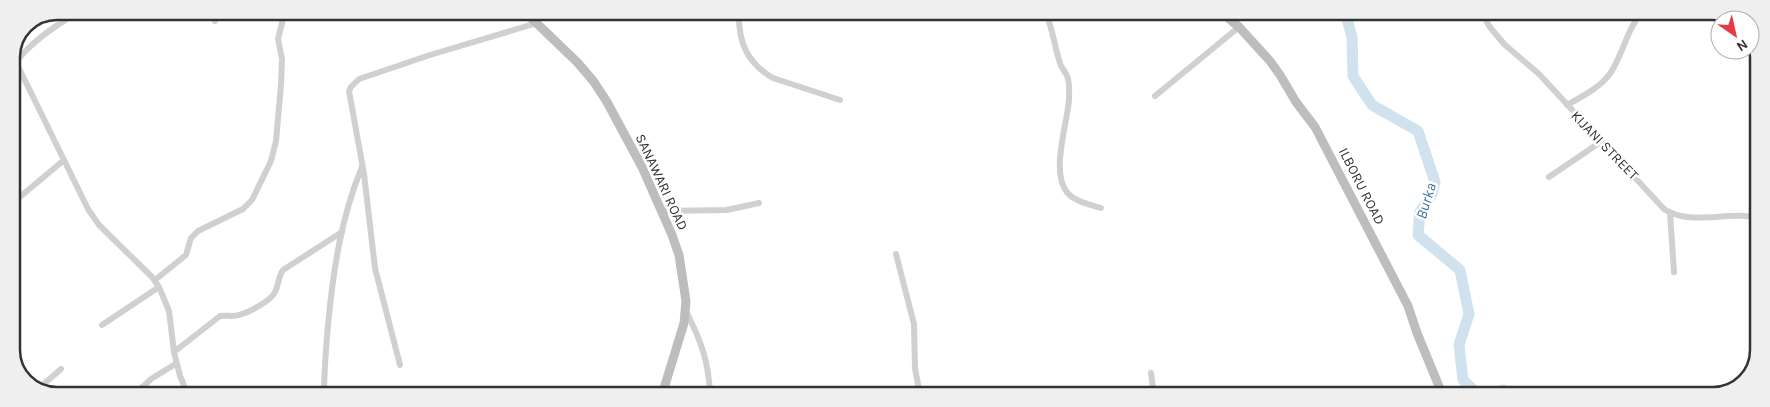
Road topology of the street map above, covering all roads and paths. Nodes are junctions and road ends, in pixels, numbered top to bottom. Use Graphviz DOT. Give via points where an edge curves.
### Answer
graph roads {
  1 [pos="65,20"];
  2 [pos="283,20"];
  3 [pos="526,20"];
  4 [pos="533,20"];
  5 [pos="739,20"];
  6 [pos="1048,20"];
  7 [pos="1231,20"];
  8 [pos="1486,20"];
  9 [pos="1636,20"];
  10 [pos="1239,27"];
  11 [pos="20,57"];
  12 [pos="20,69"];
  13 [pos="1155,96"];
  14 [pos="840,100"];
  15 [pos="1567,105"];
  16 [pos="1602,141"];
  17 [pos="64,160"];
  18 [pos="362,167"];
  19 [pos="1549,177"];
  20 [pos="21,196"];
  21 [pos="759,204"];
  22 [pos="1101,208"];
  23 [pos="661,211"];
  24 [pos="1670,213"];
  25 [pos="1750,216"];
  26 [pos="342,232"];
  27 [pos="896,254"];
  28 [pos="1674,272"];
  29 [pos="157,283"];
  30 [pos="686,312"];
  31 [pos="102,325"];
  32 [pos="174,352"];
  33 [pos="177,363"];
  34 [pos="400,365"];
  35 [pos="61,369"];
  36 [pos="1151,373"];
  37 [pos="43,384"];
  38 [pos="142,387"];
  39 [pos="185,387"];
  40 [pos="324,387"];
  41 [pos="664,387"];
  42 [pos="709,387"];
  43 [pos="919,387"];
  44 [pos="1153,387"];
  45 [pos="1439,387"];
  1 -- 11 [label="street" via="46,32"];
  2 -- 29 [label="street" via="278,39 282,67 272,161 249,205 198,231 191,238 186,255"];
  3 -- 18 [label="street" via="354,83 349,91"];
  4 -- 23 [label="street, SANAWARI ROAD" via="578,63 601,92 642,167"];
  5 -- 14 [label="street" via="742,45 764,72"];
  6 -- 22 [label="street" via="1059,62 1068,80 1068,104 1059,164 1062,180 1073,198"];
  7 -- 10 [label="street, ILBORU ROAD"];
  8 -- 15 [label="street, KIJANI STREET" via="1501,40"];
  9 -- 15 [label="street" via="1608,76 1597,87"];
  10 -- 13 [label="street"];
  10 -- 45 [label="street, ILBORU ROAD" via="1270,60 1319,134 1408,306"];
  12 -- 17 [label="street"];
  15 -- 16 [label="street, KIJANI STREET"];
  16 -- 19 [label="street"];
  16 -- 24 [label="street, KIJANI STREET"];
  17 -- 20 [label="street"];
  17 -- 29 [label="street" via="94,218"];
  18 -- 26 [label="street"];
  18 -- 34 [label="street" via="375,268"];
  21 -- 23 [label="street" via="727,210"];
  23 -- 30 [label="street, SANAWARI ROAD" via="682,266"];
  24 -- 25 [label="street" via="1687,217 1738,214"];
  24 -- 28 [label="street"];
  26 -- 32 [label="street" via="283,270 270,298 238,316 220,316"];
  26 -- 40 [label="street" via="330,296"];
  27 -- 43 [label="street" via="914,324"];
  29 -- 31 [label="street"];
  29 -- 32 [label="street" via="169,311"];
  30 -- 41 [label="street, SANAWARI ROAD"];
  30 -- 42 [label="street" via="704,349"];
  32 -- 33 [label="street"];
  33 -- 38 [label="street"];
  33 -- 39 [label="street"];
  35 -- 37 [label="street"];
  36 -- 44 [label="street"];
}
